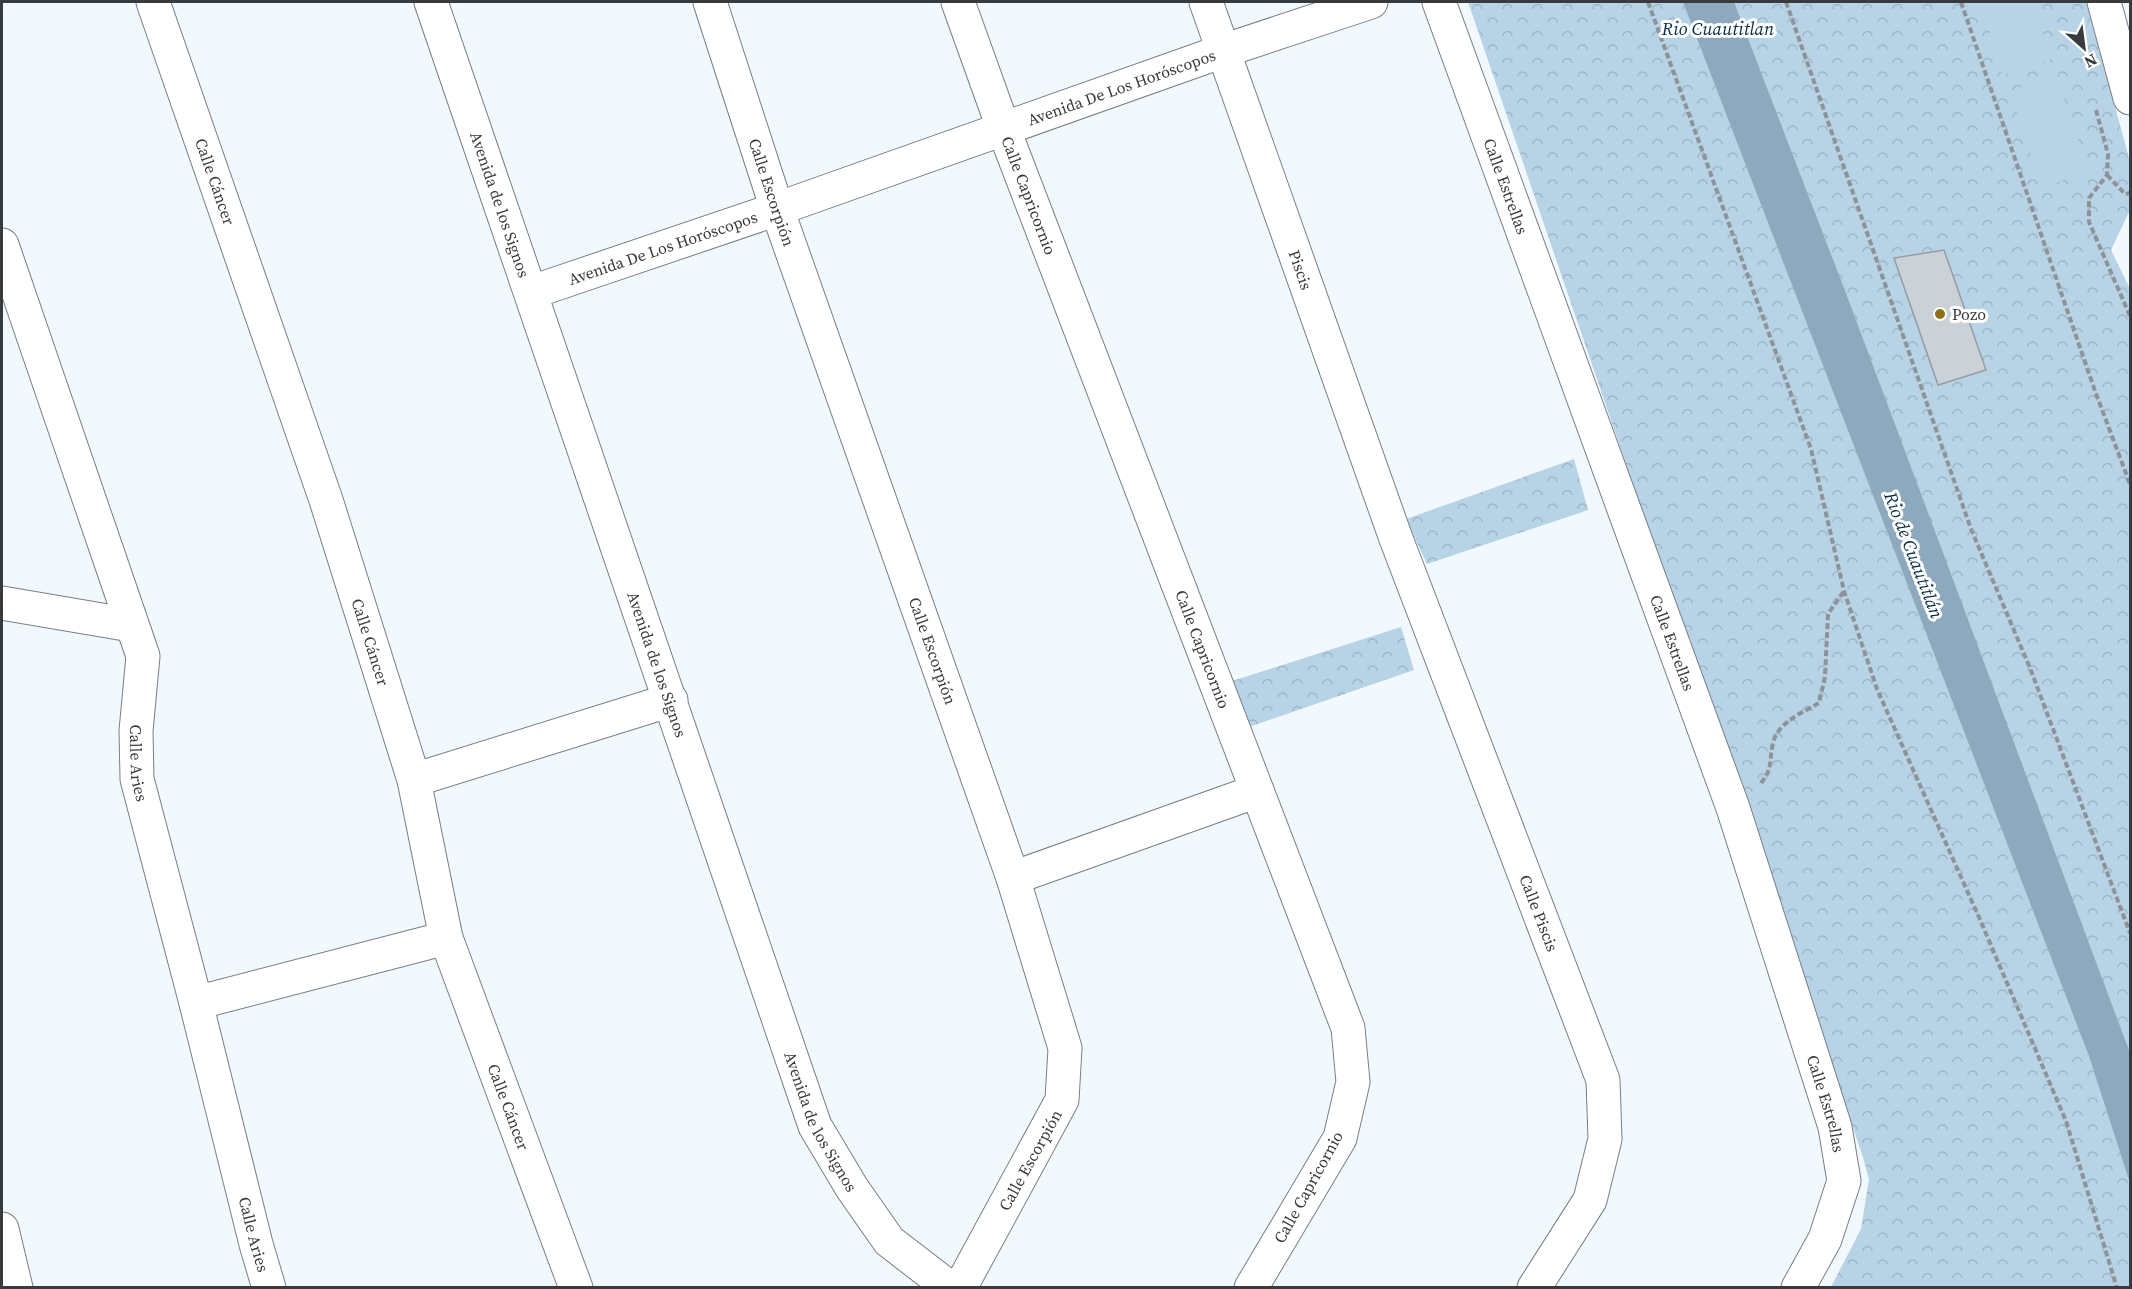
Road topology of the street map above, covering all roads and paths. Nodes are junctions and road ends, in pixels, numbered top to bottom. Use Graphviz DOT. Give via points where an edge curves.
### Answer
graph roads {
  1 [pos="153,2"];
  2 [pos="431,2"];
  3 [pos="710,2"];
  4 [pos="958,2"];
  5 [pos="1206,2"];
  6 [pos="1371,2"];
  7 [pos="1439,2"];
  8 [pos="1648,2"];
  9 [pos="1786,2"];
  10 [pos="1961,2"];
  11 [pos="2104,2"];
  12 [pos="1223,51"];
  13 [pos="2130,98"];
  14 [pos="1004,130"];
  15 [pos="2130,193"];
  16 [pos="777,210"];
  17 [pos="2,245"];
  18 [pos="532,292"];
  19 [pos="2130,316"];
  20 [pos="2130,484"];
  21 [pos="1395,536"];
  22 [pos="1844,591"];
  23 [pos="2,603"];
  24 [pos="131,625"];
  25 [pos="671,700"];
  26 [pos="414,780"];
  27 [pos="1257,791"];
  28 [pos="1733,808"];
  29 [pos="1013,878"];
  30 [pos="2130,933"];
  31 [pos="446,938"];
  32 [pos="196,1003"];
  33 [pos="2,1229"];
  34 [pos="16,1287"];
  35 [pos="269,1287"];
  36 [pos="576,1287"];
  37 [pos="950,1287"];
  38 [pos="960,1287"];
  39 [pos="1251,1287"];
  40 [pos="1534,1287"];
  41 [pos="1798,1287"];
  42 [pos="2117,1287"];
  1 -- 26 [label="street, Calle Cáncer" via="326,500"];
  2 -- 18 [label="street, Avenida de los Signos"];
  3 -- 16 [label="street, Calle Escorpión"];
  4 -- 14 [label="street, Calle Capricornio"];
  5 -- 12 [label="street, Piscis"];
  6 -- 12 [label="street, Avenida De Los Horóscopos"];
  7 -- 28 [label="street, Calle Estrellas"];
  8 -- 22 [label="path" via="1812,449"];
  9 -- 30 [label="path" via="1971,529 2030,668"];
  10 -- 20 [label="path"];
  11 -- 13 [label="street"];
  12 -- 14 [label="street, Avenida De Los Horóscopos"];
  12 -- 21 [label="street, Piscis"];
  14 -- 16 [label="street, Avenida De Los Horóscopos"];
  14 -- 27 [label="street, Calle Capricornio"];
  15 -- 19 [label="path" via="2125,194 2108,175 2089,198 2089,222"];
  16 -- 18 [label="street, Avenida De Los Horóscopos"];
  16 -- 29 [label="street, Calle Escorpión"];
  17 -- 24 [label="street, Calle Aries"];
  18 -- 25 [label="street, Avenida de los Signos"];
  21 -- 40 [label="street, Calle Piscis" via="1603,1080 1605,1139 1590,1200"];
  22 -- 28 [label="path" via="1828,614 1825,677 1819,703 1785,723 1773,741 1769,773"];
  22 -- 42 [label="path" via="1877,689 2066,1121"];
  23 -- 24 [label="street"];
  24 -- 32 [label="street, Calle Aries" via="143,656 136,731 137,779"];
  25 -- 26 [label="street"];
  25 -- 37 [label="street, Avenida de los Signos" via="815,1126 889,1241"];
  26 -- 31 [label="street, Calle Cáncer"];
  27 -- 29 [label="street"];
  27 -- 39 [label="street, Calle Capricornio" via="1348,1028 1353,1082 1340,1138"];
  28 -- 41 [label="street, Calle Estrellas" via="1835,1127 1844,1181 1825,1239"];
  29 -- 38 [label="street, Calle Escorpión" via="1065,1048 1062,1100"];
  31 -- 32 [label="street"];
  31 -- 36 [label="street, Calle Cáncer"];
  32 -- 35 [label="street, Calle Aries"];
  33 -- 34 [label="street"];
}
